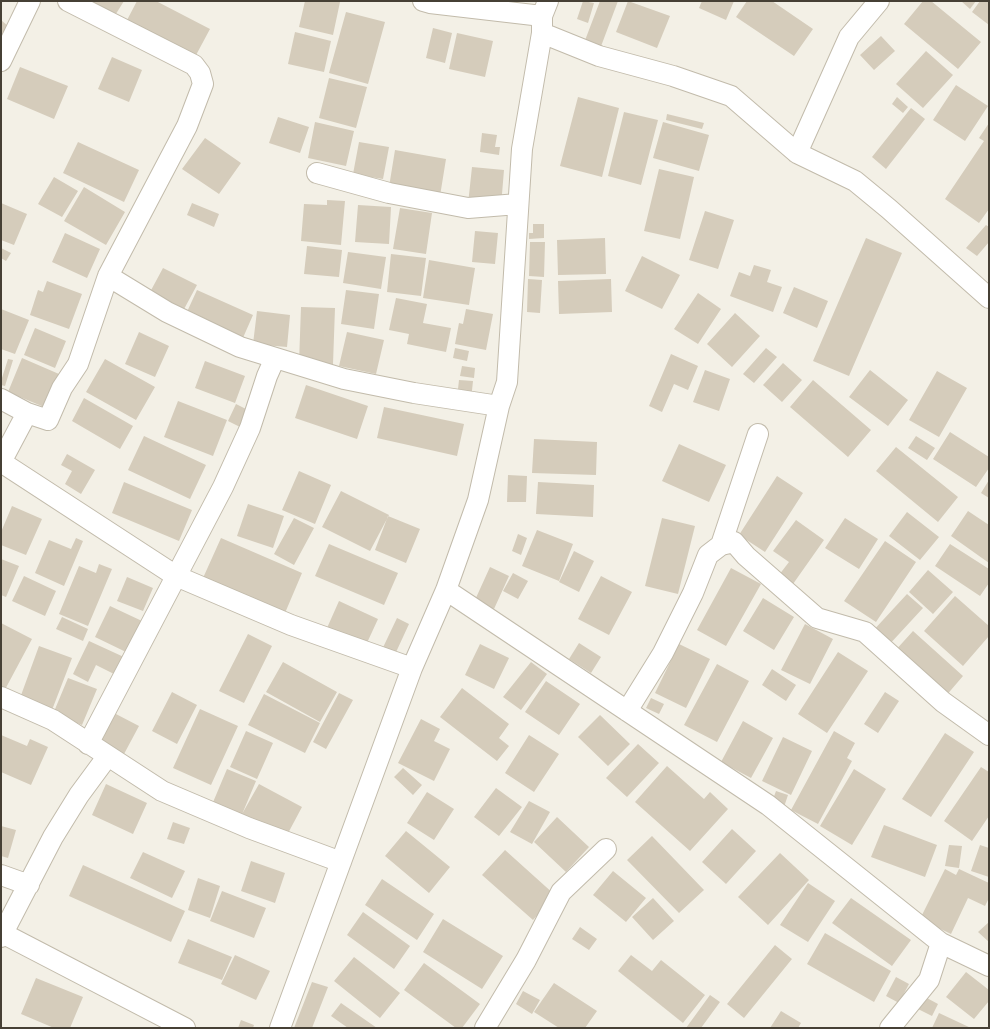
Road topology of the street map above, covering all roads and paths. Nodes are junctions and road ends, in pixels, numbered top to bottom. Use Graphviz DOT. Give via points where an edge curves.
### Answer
graph roads {
  1 [pos="30,1"];
  2 [pos="68,1"];
  3 [pos="423,1"];
  4 [pos="879,1"];
  5 [pos="544,17"];
  6 [pos="1,61"];
  7 [pos="797,153"];
  8 [pos="317,173"];
  9 [pos="518,204"];
  10 [pos="108,276"];
  11 [pos="989,298"];
  12 [pos="275,358"];
  13 [pos="1,399"];
  14 [pos="499,406"];
  15 [pos="28,413"];
  16 [pos="758,434"];
  17 [pos="1,462"];
  18 [pos="721,544"];
  19 [pos="176,576"];
  20 [pos="446,590"];
  21 [pos="412,668"];
  22 [pos="1,697"];
  23 [pos="627,711"];
  24 [pos="989,735"];
  25 [pos="88,744"];
  26 [pos="107,756"];
  27 [pos="606,849"];
  28 [pos="341,862"];
  29 [pos="1,876"];
  30 [pos="29,885"];
  31 [pos="3,936"];
  32 [pos="941,943"];
  33 [pos="989,966"];
  34 [pos="185,1028"];
  35 [pos="280,1028"];
  36 [pos="485,1028"];
  37 [pos="890,1028"];
  1 -- 6 [label="street"];
  2 -- 10 [label="street" via="194,65 203,84 187,126"];
  3 -- 5 [label="street"];
  4 -- 7 [label="street" via="849,37"];
  5 -- 7 [label="street" via="599,56 731,96"];
  5 -- 9 [label="street" via="522,149"];
  7 -- 11 [label="street" via="855,180"];
  8 -- 9 [label="street" via="389,194 468,208"];
  9 -- 14 [label="street" via="507,382"];
  10 -- 12 [label="street" via="175,316 240,347"];
  10 -- 15 [label="street" via="78,364 62,388 48,420"];
  12 -- 14 [label="street" via="344,379"];
  12 -- 19 [label="street" via="250,428"];
  13 -- 15 [label="street"];
  14 -- 20 [label="street" via="478,500"];
  15 -- 17 [label="street"];
  16 -- 18 [label="street"];
  17 -- 19 [label="street"];
  18 -- 23 [label="street" via="708,556 663,653"];
  18 -- 24 [label="street" via="734,542 816,618 865,632 943,702"];
  19 -- 21 [label="street" via="291,625"];
  19 -- 25 [label="street"];
  20 -- 21 [label="street"];
  20 -- 23 [label="street"];
  21 -- 28 [label="street"];
  22 -- 25 [label="street" via="53,720"];
  23 -- 32 [label="street" via="768,805"];
  25 -- 26 [label="street"];
  26 -- 28 [label="street" via="162,791"];
  26 -- 30 [label="street" via="53,837"];
  27 -- 36 [label="street" via="561,892 526,960"];
  28 -- 35 [label="street"];
  29 -- 30 [label="street"];
  30 -- 31 [label="street"];
  31 -- 34 [label="street"];
  32 -- 33 [label="street"];
  32 -- 37 [label="street" via="929,980"];
}
